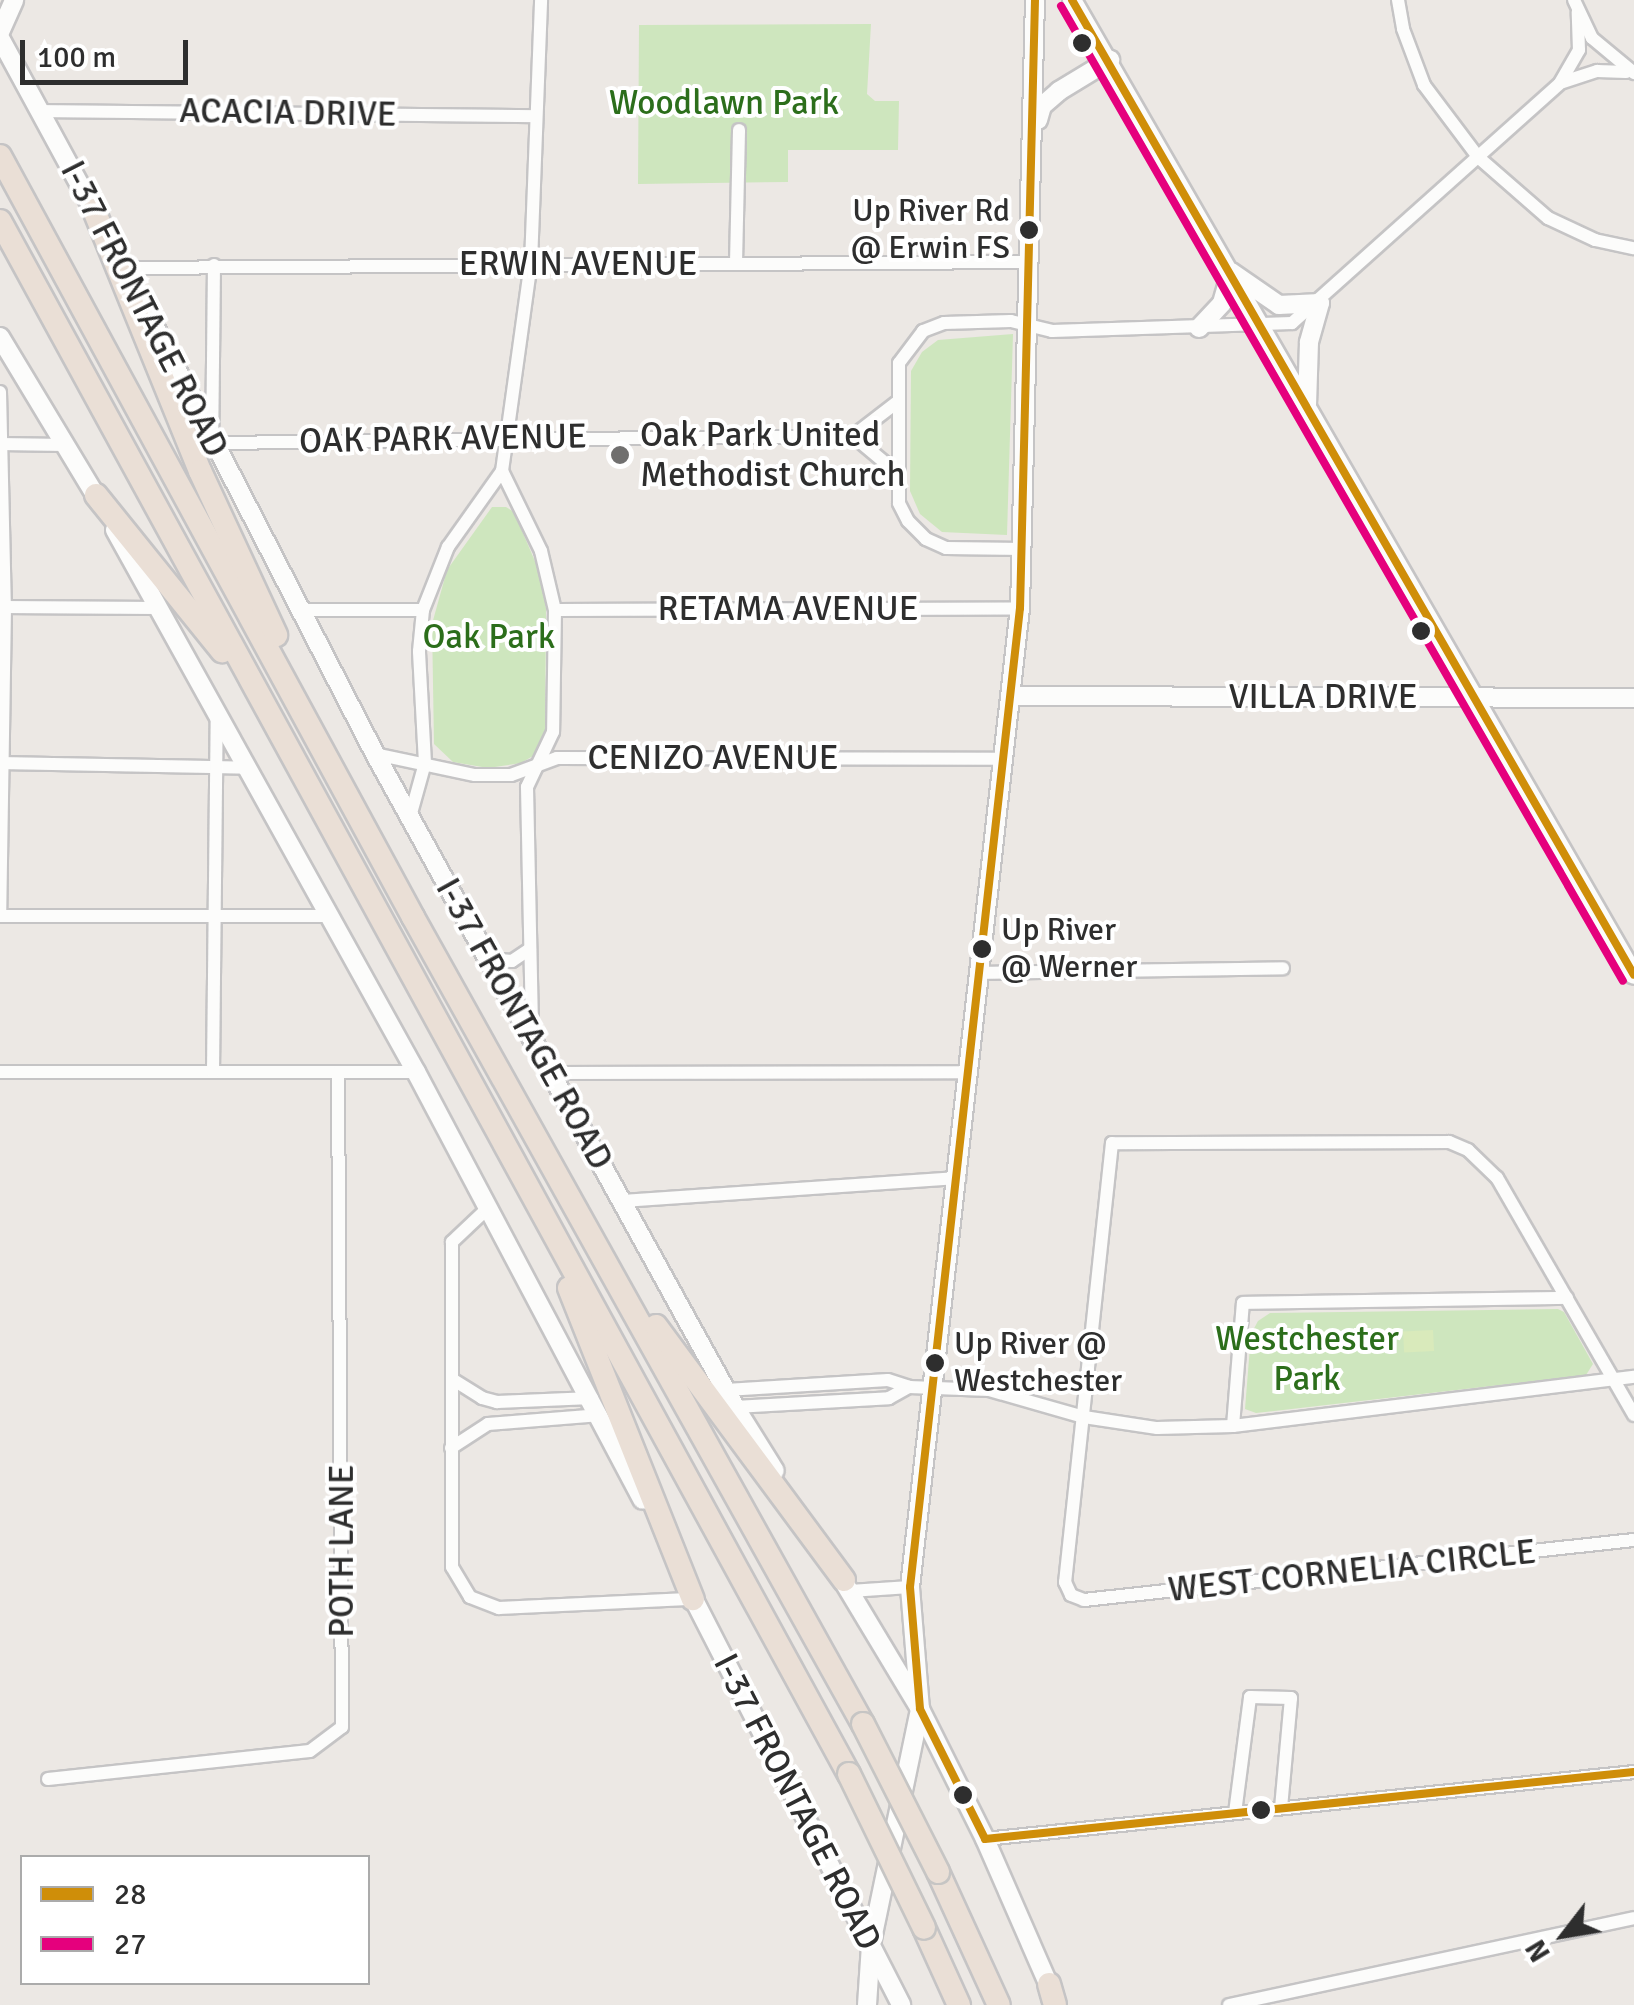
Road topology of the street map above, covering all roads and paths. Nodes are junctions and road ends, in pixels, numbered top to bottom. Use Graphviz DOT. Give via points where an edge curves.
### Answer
graph roads {
  1 [pos="14,0"];
  2 [pos="541,0"];
  3 [pos="1035,0"];
  4 [pos="1072,0"];
  5 [pos="1398,0"];
  6 [pos="1576,6"];
  7 [pos="0,35"];
  8 [pos="1110,60"];
  9 [pos="1634,73"];
  10 [pos="1560,84"];
  11 [pos="41,110"];
  12 [pos="535,116"];
  13 [pos="739,130"];
  14 [pos="1034,130"];
  15 [pos="0,156"];
  16 [pos="1478,157"];
  17 [pos="94,210"];
  18 [pos="0,222"];
  19 [pos="1634,248"];
  20 [pos="1031,262"];
  21 [pos="531,263"];
  22 [pos="736,263"];
  23 [pos="214,266"];
  24 [pos="125,268"];
  25 [pos="1231,272"];
  26 [pos="1320,303"];
  27 [pos="1030,326"];
  28 [pos="1262,326"];
  29 [pos="1199,328"];
  30 [pos="0,337"];
  31 [pos="0,392"];
  32 [pos="216,394"];
  33 [pos="192,402"];
  34 [pos="896,403"];
  35 [pos="1307,404"];
  36 [pos="853,436"];
  37 [pos="505,437"];
  38 [pos="212,443"];
  39 [pos="1,444"];
  40 [pos="65,446"];
  41 [pos="502,471"];
  42 [pos="896,472"];
  43 [pos="96,495"];
  44 [pos="1022,548"];
  45 [pos="2,607"];
  46 [pos="158,608"];
  47 [pos="1020,608"];
  48 [pos="303,610"];
  49 [pos="424,610"];
  50 [pos="555,610"];
  51 [pos="1011,696"];
  52 [pos="1477,698"];
  53 [pos="1634,698"];
  54 [pos="265,703"];
  55 [pos="217,713"];
  56 [pos="375,754"];
  57 [pos="1004,760"];
  58 [pos="426,762"];
  59 [pos="2,763"];
  60 [pos="216,765"];
  61 [pos="538,765"];
  62 [pos="250,768"];
  63 [pos="358,816"];
  64 [pos="410,818"];
  65 [pos="0,915"];
  66 [pos="329,916"];
  67 [pos="216,919"];
  68 [pos="530,950"];
  69 [pos="488,959"];
  70 [pos="1283,968"];
  71 [pos="1633,972"];
  72 [pos="981,973"];
  73 [pos="532,1035"];
  74 [pos="0,1072"];
  75 [pos="213,1072"];
  76 [pos="338,1072"];
  77 [pos="416,1072"];
  78 [pos="971,1072"];
  79 [pos="552,1074"];
  80 [pos="959,1178"];
  81 [pos="622,1201"];
  82 [pos="489,1207"];
  83 [pos="553,1232"];
  84 [pos="600,1250"];
  85 [pos="1567,1298"];
  86 [pos="1634,1376"];
  87 [pos="452,1379"];
  88 [pos="1614,1381"];
  89 [pos="934,1386"];
  90 [pos="908,1387"];
  91 [pos="726,1390"];
  92 [pos="512,1403"];
  93 [pos="597,1407"];
  94 [pos="735,1407"];
  95 [pos="1634,1416"];
  96 [pos="1084,1417"];
  97 [pos="514,1421"];
  98 [pos="1233,1426"];
  99 [pos="451,1448"];
  100 [pos="1634,1540"];
  101 [pos="847,1586"];
  102 [pos="910,1587"];
  103 [pos="693,1599"];
  104 [pos="920,1709"];
  105 [pos="1634,1772"];
  106 [pos="48,1779"];
  107 [pos="1281,1808"];
  108 [pos="1234,1813"];
  109 [pos="985,1838"];
  110 [pos="1634,1918"];
  111 [pos="871,1944"];
  112 [pos="1054,1998"];
  113 [pos="867,2005"];
  114 [pos="901,2005"];
  115 [pos="959,2005"];
  116 [pos="998,2005"];
  117 [pos="1229,2005"];
  1 -- 7 [label="main road"];
  2 -- 12 [label="street"];
  3 -- 14 [label="main road"];
  4 -- 8 [label="main road"];
  5 -- 16 [label="street" via="1424,86"];
  6 -- 9 [label="street" via="1601,48"];
  6 -- 10 [label="street" via="1579,50"];
  7 -- 11 [label="main road, I-37 FRONTAGE ROAD"];
  8 -- 14 [label="main road" via="1050,98"];
  8 -- 25 [label="main road"];
  9 -- 10 [label="street" via="1597,71"];
  10 -- 16 [label="street"];
  11 -- 12 [label="street, ACACIA DRIVE"];
  11 -- 17 [label="main road, I-37 FRONTAGE ROAD"];
  12 -- 21 [label="street"];
  13 -- 22 [label="street"];
  14 -- 20 [label="main road"];
  15 -- 63 [label="highway"];
  16 -- 19 [label="street" via="1548,218"];
  16 -- 26 [label="street"];
  17 -- 24 [label="main road, I-37 FRONTAGE ROAD"];
  17 -- 63 [label="highway" via="200,470 343,769"];
  18 -- 54 [label="highway"];
  20 -- 22 [label="street, ERWIN AVENUE"];
  20 -- 27 [label="main road"];
  21 -- 22 [label="street, ERWIN AVENUE"];
  21 -- 23 [label="street, ERWIN AVENUE"];
  21 -- 37 [label="street"];
  23 -- 24 [label="street, ERWIN AVENUE"];
  23 -- 32 [label="street"];
  24 -- 33 [label="main road, I-37 FRONTAGE ROAD"];
  25 -- 26 [label="main road" via="1279,305"];
  25 -- 28 [label="main road"];
  25 -- 29 [label="main road" via="1222,303"];
  26 -- 28 [label="street" via="1292,323"];
  26 -- 35 [label="main road" via="1309,342"];
  27 -- 29 [label="street"];
  27 -- 34 [label="street" via="944,323 924,331 899,364"];
  27 -- 44 [label="main road"];
  28 -- 29 [label="street"];
  28 -- 35 [label="main road"];
  30 -- 40 [label="main road, I-37 FRONTAGE ROAD"];
  31 -- 39 [label="street"];
  32 -- 33 [label="street"];
  32 -- 38 [label="street"];
  33 -- 38 [label="main road, I-37 FRONTAGE ROAD"];
  34 -- 36 [label="street"];
  34 -- 42 [label="street"];
  35 -- 52 [label="main road"];
  36 -- 37 [label="street, OAK PARK AVENUE"];
  36 -- 42 [label="street"];
  37 -- 38 [label="street, OAK PARK AVENUE"];
  37 -- 41 [label="street"];
  38 -- 48 [label="main road, I-37 FRONTAGE ROAD"];
  39 -- 40 [label="street"];
  39 -- 45 [label="street"];
  40 -- 43 [label="main road, I-37 FRONTAGE ROAD"];
  41 -- 49 [label="street" via="448,547"];
  41 -- 50 [label="street" via="541,550"];
  42 -- 44 [label="street" via="899,503 926,539 946,548"];
  43 -- 46 [label="main road, I-37 FRONTAGE ROAD"];
  43 -- 54 [label="highway"];
  44 -- 47 [label="main road"];
  45 -- 46 [label="street"];
  45 -- 59 [label="street"];
  46 -- 55 [label="main road, I-37 FRONTAGE ROAD"];
  47 -- 50 [label="street, RETAMA AVENUE"];
  47 -- 51 [label="main road"];
  48 -- 49 [label="street"];
  48 -- 56 [label="main road, I-37 FRONTAGE ROAD"];
  49 -- 58 [label="street" via="419,651"];
  50 -- 61 [label="street" via="553,732"];
  51 -- 52 [label="main road, VILLA DRIVE"];
  51 -- 57 [label="main road"];
  52 -- 53 [label="main road, VILLA DRIVE"];
  52 -- 71 [label="main road"];
  54 -- 83 [label="highway"];
  55 -- 60 [label="street"];
  55 -- 62 [label="main road, I-37 FRONTAGE ROAD"];
  56 -- 58 [label="street, CENIZO AVENUE"];
  56 -- 64 [label="main road, I-37 FRONTAGE ROAD"];
  57 -- 61 [label="street, CENIZO AVENUE" via="557,758"];
  57 -- 72 [label="main road"];
  58 -- 61 [label="street, CENIZO AVENUE" via="475,775"];
  58 -- 64 [label="street"];
  59 -- 60 [label="street"];
  59 -- 65 [label="street"];
  60 -- 62 [label="street"];
  60 -- 67 [label="street"];
  61 -- 68 [label="street" via="527,786"];
  62 -- 66 [label="main road, I-37 FRONTAGE ROAD"];
  63 -- 84 [label="highway"];
  64 -- 69 [label="main road, I-37 FRONTAGE ROAD"];
  65 -- 67 [label="street"];
  66 -- 67 [label="street"];
  66 -- 77 [label="main road, I-37 FRONTAGE ROAD"];
  67 -- 75 [label="street"];
  68 -- 69 [label="street" via="512,961"];
  68 -- 73 [label="street"];
  69 -- 73 [label="main road, I-37 FRONTAGE ROAD"];
  70 -- 72 [label="street"];
  72 -- 78 [label="main road"];
  73 -- 79 [label="main road, I-37 FRONTAGE ROAD"];
  74 -- 75 [label="street"];
  75 -- 76 [label="street"];
  76 -- 77 [label="street"];
  76 -- 106 [label="street, POTH LANE" via="342,1726 310,1751"];
  77 -- 82 [label="main road, I-37 FRONTAGE ROAD"];
  78 -- 79 [label="street"];
  78 -- 80 [label="main road"];
  79 -- 81 [label="main road, I-37 FRONTAGE ROAD"];
  80 -- 81 [label="street"];
  80 -- 89 [label="main road"];
  81 -- 91 [label="main road, I-37 FRONTAGE ROAD"];
  82 -- 87 [label="street" via="452,1242"];
  82 -- 93 [label="main road, I-37 FRONTAGE ROAD"];
  83 -- 103 [label="highway"];
  83 -- 115 [label="highway, bridge" via="849,1774"];
  84 -- 101 [label="highway"];
  84 -- 116 [label="highway, bridge" via="863,1724"];
  85 -- 88 [label="street"];
  85 -- 96 [label="street" via="1483,1160 1449,1142 1112,1143"];
  85 -- 98 [label="street" via="1243,1303"];
  86 -- 88 [label="street"];
  87 -- 92 [label="street" via="482,1398"];
  87 -- 99 [label="street"];
  88 -- 95 [label="street"];
  88 -- 98 [label="street"];
  89 -- 90 [label="street"];
  89 -- 96 [label="street" via="989,1390"];
  89 -- 102 [label="main road"];
  90 -- 91 [label="street" via="888,1380"];
  90 -- 94 [label="street" via="889,1398"];
  91 -- 94 [label="main road, I-37 FRONTAGE ROAD"];
  92 -- 93 [label="street"];
  92 -- 97 [label="street"];
  93 -- 97 [label="street"];
  93 -- 103 [label="main road, I-37 FRONTAGE ROAD"];
  94 -- 101 [label="main road, I-37 FRONTAGE ROAD"];
  96 -- 98 [label="street" via="1157,1428"];
  96 -- 100 [label="street, WEST CORNELIA CIRCLE" via="1065,1582 1071,1595 1084,1600"];
  97 -- 99 [label="street" via="479,1427"];
  99 -- 103 [label="street" via="452,1567 470,1597 499,1608"];
  101 -- 102 [label="street"];
  101 -- 104 [label="main road, I-37 FRONTAGE ROAD"];
  102 -- 104 [label="main road"];
  103 -- 111 [label="main road, I-37 FRONTAGE ROAD"];
  104 -- 109 [label="main road, I-37 FRONTAGE ROAD"];
  104 -- 111 [label="main road"];
  105 -- 107 [label="street"];
  107 -- 108 [label="street"];
  107 -- 108 [label="street" via="1291,1698 1250,1697"];
  108 -- 109 [label="street"];
  109 -- 112 [label="main road, I-37 FRONTAGE ROAD"];
  110 -- 117 [label="street"];
  111 -- 113 [label="main road"];
  111 -- 114 [label="main road, I-37 FRONTAGE ROAD"];
}
